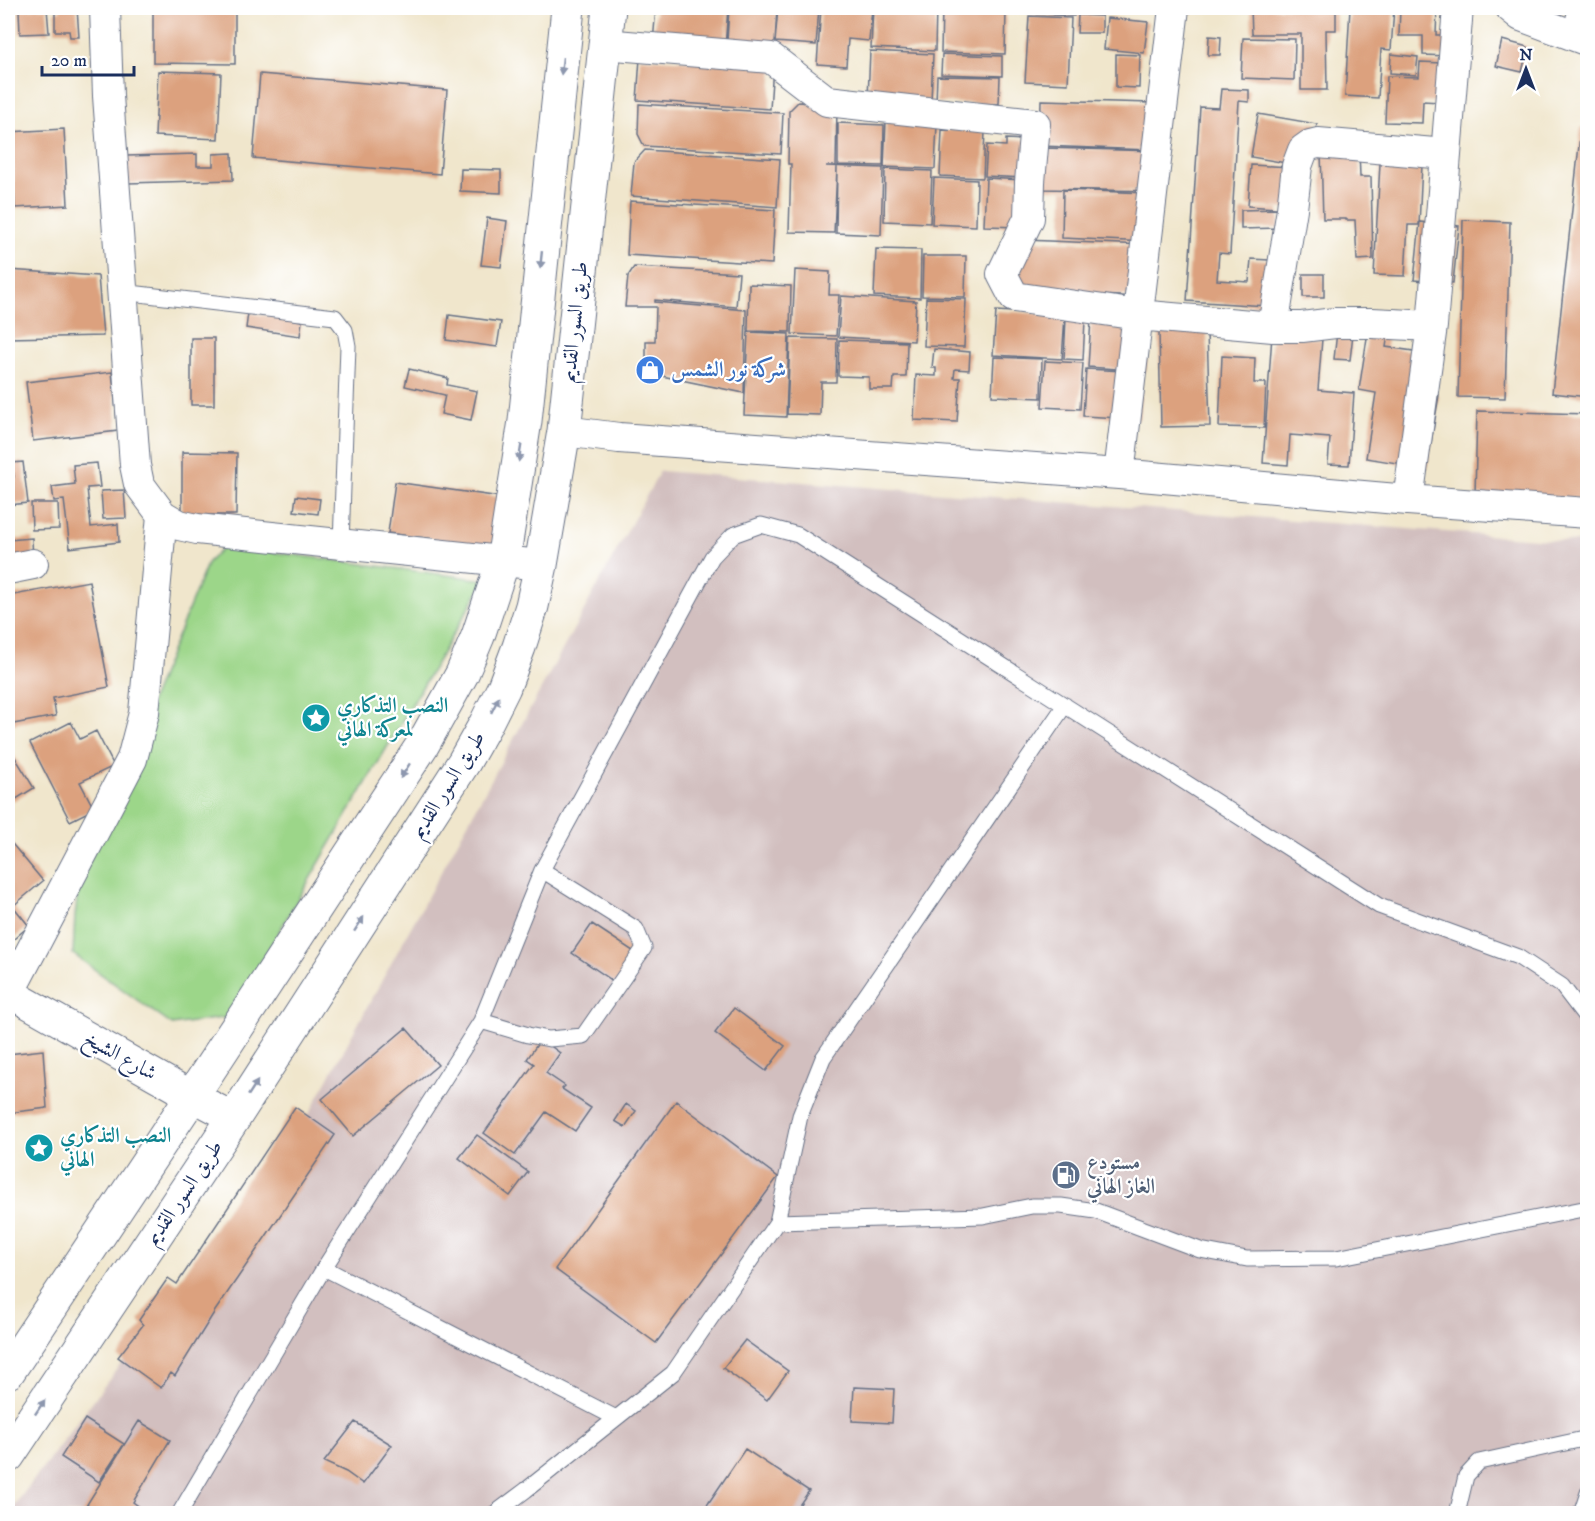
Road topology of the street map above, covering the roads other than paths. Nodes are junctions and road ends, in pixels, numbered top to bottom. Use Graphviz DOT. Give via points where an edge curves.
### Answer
graph roads {
  1 [pos="105,8"];
  2 [pos="568,8"];
  3 [pos="609,8"];
  4 [pos="1174,8"];
  5 [pos="1458,8"];
  6 [pos="1511,8"];
  7 [pos="1584,8"];
  8 [pos="1582,39"];
  9 [pos="604,44"];
  10 [pos="1446,154"];
  11 [pos="122,292"];
  12 [pos="1138,315"];
  13 [pos="1432,326"];
  14 [pos="1273,327"];
  15 [pos="564,431"];
  16 [pos="1119,474"];
  17 [pos="1408,500"];
  18 [pos="1587,513"];
  19 [pos="162,515"];
  20 [pos="342,544"];
  21 [pos="503,561"];
  22 [pos="541,565"];
  23 [pos="1065,705"];
  24 [pos="542,870"];
  25 [pos="8,993"];
  26 [pos="1587,1020"];
  27 [pos="481,1021"];
  28 [pos="192,1096"];
  29 [pos="234,1118"];
  30 [pos="1587,1208"];
  31 [pos="777,1222"];
  32 [pos="324,1268"];
  33 [pos="8,1372"];
  34 [pos="616,1418"];
  35 [pos="1587,1438"];
  36 [pos="8,1456"];
  37 [pos="1587,1493"];
  38 [pos="179,1514"];
  39 [pos="494,1514"];
  40 [pos="1457,1514"];
  41 [pos="1581,1514"];
  1 -- 11 [label="street"];
  2 -- 21 [label="main road, طريق السور القديم, one-way" via="525,421"];
  3 -- 9 [label="main road, طريق السور القديم"];
  4 -- 12 [label="street"];
  5 -- 10 [label="street"];
  6 -- 8 [label="street" via="1521,16"];
  7 -- 8 [label="street"];
  9 -- 12 [label="street" via="771,58 826,101 1035,124 1029,218 1002,274 1014,297"];
  9 -- 15 [label="main road, طريق السور القديم"];
  10 -- 13 [label="street"];
  10 -- 14 [label="street" via="1318,143 1303,150 1297,166"];
  11 -- 19 [label="street" via="135,465 140,484"];
  11 -- 20 [label="lane" via="335,317 345,330 348,346"];
  12 -- 14 [label="street"];
  12 -- 16 [label="street"];
  13 -- 14 [label="street" via="1335,323"];
  13 -- 17 [label="street"];
  15 -- 16 [label="street"];
  15 -- 22 [label="main road, طريق السور القديم"];
  16 -- 17 [label="street"];
  17 -- 18 [label="street"];
  19 -- 20 [label="street" via="197,529"];
  19 -- 25 [label="street" via="144,713 132,759"];
  20 -- 21 [label="street"];
  21 -- 22 [label="street"];
  21 -- 28 [label="main road, طريق السور القديم, one-way" via="462,674 423,744"];
  29 -- 22 [label="main road, طريق السور القديم, one-way" via="485,725 519,647"];
  23 -- 24 [label="lane" via="798,535 761,525 733,535 712,557"];
  23 -- 26 [label="lane" via="1379,906 1518,957 1562,986"];
  23 -- 31 [label="lane" via="823,1058 800,1116"];
  24 -- 27 [label="lane"];
  24 -- 27 [label="lane" via="636,929 644,948 582,1036 549,1039"];
  25 -- 28 [label="street, شارع الشيخ"];
  27 -- 32 [label="lane"];
  28 -- 29 [label="street, شارع الشيخ"];
  28 -- 33 [label="main road, طريق السور القديم"];
  36 -- 29 [label="main road, طريق السور القديم, one-way"];
  30 -- 31 [label="lane" via="1336,1258 1247,1259 1200,1250 1096,1211 1061,1206 1032,1206 984,1216"];
  31 -- 34 [label="lane" via="673,1373"];
  32 -- 34 [label="lane"];
  32 -- 38 [label="lane"];
  34 -- 39 [label="lane"];
  35 -- 40 [label="lane" via="1479,1462 1466,1476"];
  37 -- 41 [label="lane"];
}
